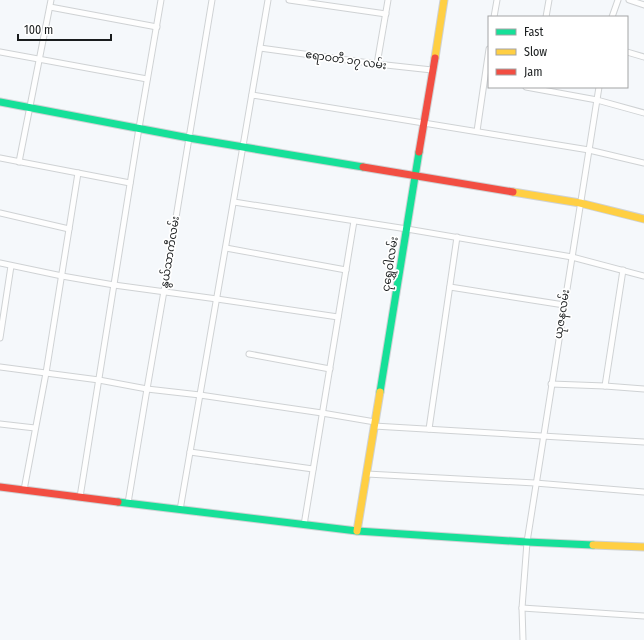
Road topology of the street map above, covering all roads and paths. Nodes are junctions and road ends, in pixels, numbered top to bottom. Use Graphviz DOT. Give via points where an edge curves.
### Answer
graph roads {
  1 [pos="51,0"];
  2 [pos="161,0"];
  3 [pos="212,0"];
  4 [pos="268,0"];
  5 [pos="289,0"];
  6 [pos="388,0"];
  7 [pos="444,0"];
  8 [pos="497,0"];
  9 [pos="549,0"];
  10 [pos="618,0"];
  11 [pos="629,0"];
  12 [pos="644,5"];
  13 [pos="50,7"];
  14 [pos="386,14"];
  15 [pos="494,16"];
  16 [pos="546,16"];
  17 [pos="612,16"];
  18 [pos="156,27"];
  19 [pos="260,48"];
  20 [pos="0,52"];
  21 [pos="628,52"];
  22 [pos="644,57"];
  23 [pos="39,59"];
  24 [pos="377,64"];
  25 [pos="488,64"];
  26 [pos="432,70"];
  27 [pos="147,79"];
  28 [pos="487,80"];
  29 [pos="536,88"];
  30 [pos="599,88"];
  31 [pos="252,96"];
  32 [pos="597,100"];
  33 [pos="0,102"];
  34 [pos="30,108"];
  35 [pos="644,113"];
  36 [pos="424,123"];
  37 [pos="139,128"];
  38 [pos="477,131"];
  39 [pos="189,138"];
  40 [pos="244,146"];
  41 [pos="589,150"];
  42 [pos="0,158"];
  43 [pos="19,162"];
  44 [pos="644,163"];
  45 [pos="78,173"];
  46 [pos="415,175"];
  47 [pos="130,183"];
  48 [pos="234,202"];
  49 [pos="580,203"];
  50 [pos="0,213"];
  51 [pos="644,219"];
  52 [pos="354,221"];
  53 [pos="69,229"];
  54 [pos="406,229"];
  55 [pos="457,237"];
  56 [pos="226,248"];
  57 [pos="572,257"];
  58 [pos="0,263"];
  59 [pos="11,266"];
  60 [pos="346,270"];
  61 [pos="623,270"];
  62 [pos="62,276"];
  63 [pos="644,276"];
  64 [pos="114,285"];
  65 [pos="450,287"];
  66 [pos="164,291"];
  67 [pos="217,299"];
  68 [pos="564,305"];
  69 [pos="338,317"];
  70 [pos="0,338"];
  71 [pos="249,354"];
  72 [pos="0,367"];
  73 [pos="330,370"];
  74 [pos="46,373"];
  75 [pos="99,380"];
  76 [pos="552,384"];
  77 [pos="605,386"];
  78 [pos="644,388"];
  79 [pos="146,389"];
  80 [pos="200,395"];
  81 [pos="322,413"];
  82 [pos="0,424"];
  83 [pos="375,424"];
  84 [pos="35,428"];
  85 [pos="429,429"];
  86 [pos="543,436"];
  87 [pos="644,442"];
  88 [pos="190,452"];
  89 [pos="313,469"];
  90 [pos="366,474"];
  91 [pos="535,483"];
  92 [pos="0,487"];
  93 [pos="24,490"];
  94 [pos="644,492"];
  95 [pos="80,497"];
  96 [pos="128,503"];
  97 [pos="180,510"];
  98 [pos="304,525"];
  99 [pos="357,531"];
  100 [pos="526,542"];
  101 [pos="644,547"];
  102 [pos="522,608"];
  103 [pos="644,616"];
  104 [pos="523,640"];
  1 -- 13 [label="street"];
  2 -- 18 [label="street"];
  3 -- 39 [label="street, နွယ်သာကီလမ်း"];
  4 -- 19 [label="street"];
  5 -- 14 [label="street"];
  6 -- 14 [label="street"];
  7 -- 26 [label="street, ငုရွှေဝါလမ်း"];
  8 -- 15 [label="street"];
  9 -- 16 [label="street"];
  10 -- 17 [label="street"];
  11 -- 12 [label="street"];
  13 -- 18 [label="street"];
  13 -- 23 [label="street"];
  14 -- 24 [label="street"];
  18 -- 27 [label="street"];
  19 -- 24 [label="street, ဧရာဝတီ ၁၇ လမ်း"];
  19 -- 31 [label="street"];
  20 -- 23 [label="street"];
  21 -- 22 [label="street"];
  23 -- 27 [label="street"];
  23 -- 34 [label="street"];
  24 -- 26 [label="street, ဧရာဝတီ ၁၇ လမ်း"];
  25 -- 28 [label="street"];
  26 -- 36 [label="street, ငုရွှေဝါလမ်း"];
  27 -- 37 [label="street"];
  28 -- 38 [label="street"];
  29 -- 32 [label="street"];
  30 -- 32 [label="street, ယုဇနလမ်း"];
  31 -- 36 [label="street"];
  31 -- 40 [label="street"];
  32 -- 35 [label="street"];
  32 -- 41 [label="street, ယုဇနလမ်း"];
  33 -- 34 [label="street"];
  34 -- 37 [label="street"];
  34 -- 43 [label="street"];
  36 -- 38 [label="street"];
  36 -- 46 [label="street, ငုရွှေဝါလမ်း"];
  37 -- 39 [label="street"];
  37 -- 47 [label="street"];
  38 -- 41 [label="street"];
  39 -- 40 [label="street"];
  39 -- 66 [label="street, နွယ်သာကီလမ်း"];
  40 -- 46 [label="street"];
  40 -- 48 [label="street"];
  41 -- 44 [label="street"];
  41 -- 49 [label="street, ယုဇနလမ်း"];
  42 -- 43 [label="street"];
  43 -- 45 [label="street"];
  45 -- 47 [label="street"];
  45 -- 53 [label="street"];
  46 -- 49 [label="street"];
  46 -- 54 [label="street, ငုရွှေဝါလမ်း"];
  47 -- 64 [label="street"];
  48 -- 52 [label="street"];
  48 -- 56 [label="street"];
  49 -- 51 [label="street"];
  49 -- 57 [label="street, ယုဇနလမ်း"];
  50 -- 53 [label="street"];
  52 -- 54 [label="street"];
  52 -- 60 [label="street"];
  53 -- 62 [label="street"];
  54 -- 55 [label="street"];
  54 -- 83 [label="street, ငုရွှေဝါလမ်း"];
  55 -- 57 [label="street"];
  55 -- 65 [label="street"];
  56 -- 60 [label="street"];
  56 -- 67 [label="street"];
  57 -- 61 [label="street"];
  57 -- 68 [label="street, ယုဇနလမ်း"];
  58 -- 59 [label="street"];
  59 -- 62 [label="street"];
  59 -- 70 [label="street"];
  60 -- 69 [label="street"];
  61 -- 63 [label="street"];
  61 -- 77 [label="street"];
  62 -- 64 [label="street"];
  62 -- 74 [label="street"];
  64 -- 66 [label="street"];
  64 -- 75 [label="street"];
  65 -- 68 [label="street"];
  65 -- 85 [label="street"];
  66 -- 67 [label="street"];
  66 -- 79 [label="street, နွယ်သာကီလမ်း"];
  67 -- 69 [label="street"];
  67 -- 80 [label="street"];
  68 -- 76 [label="street, ယုဇနလမ်း"];
  69 -- 73 [label="street"];
  71 -- 73 [label="street"];
  72 -- 74 [label="street"];
  73 -- 81 [label="street"];
  74 -- 75 [label="street"];
  74 -- 84 [label="street"];
  75 -- 79 [label="street"];
  75 -- 95 [label="street"];
  76 -- 77 [label="street"];
  76 -- 86 [label="street, ယုဇနလမ်း"];
  77 -- 78 [label="street"];
  79 -- 80 [label="street"];
  79 -- 96 [label="street, နွယ်သာကီလမ်း"];
  80 -- 81 [label="street"];
  80 -- 88 [label="street"];
  81 -- 83 [label="street"];
  81 -- 89 [label="street"];
  82 -- 84 [label="street"];
  83 -- 85 [label="street"];
  83 -- 90 [label="street, ငုရွှေဝါလမ်း"];
  84 -- 93 [label="street"];
  85 -- 86 [label="street"];
  86 -- 87 [label="street"];
  86 -- 91 [label="street, ယုဇနလမ်း"];
  88 -- 89 [label="street"];
  88 -- 97 [label="street"];
  89 -- 98 [label="street"];
  90 -- 91 [label="street"];
  90 -- 99 [label="street, ငုရွှေဝါလမ်း"];
  91 -- 94 [label="street"];
  91 -- 100 [label="street, ယုဇနလမ်း"];
  92 -- 93 [label="street"];
  93 -- 95 [label="street"];
  95 -- 96 [label="street"];
  96 -- 97 [label="street"];
  97 -- 98 [label="street"];
  98 -- 99 [label="street"];
  99 -- 100 [label="street"];
  100 -- 101 [label="street"];
  100 -- 102 [label="street, ယုဇနလမ်း"];
  102 -- 103 [label="street"];
  102 -- 104 [label="street, ယုဇနလမ်း"];
}
